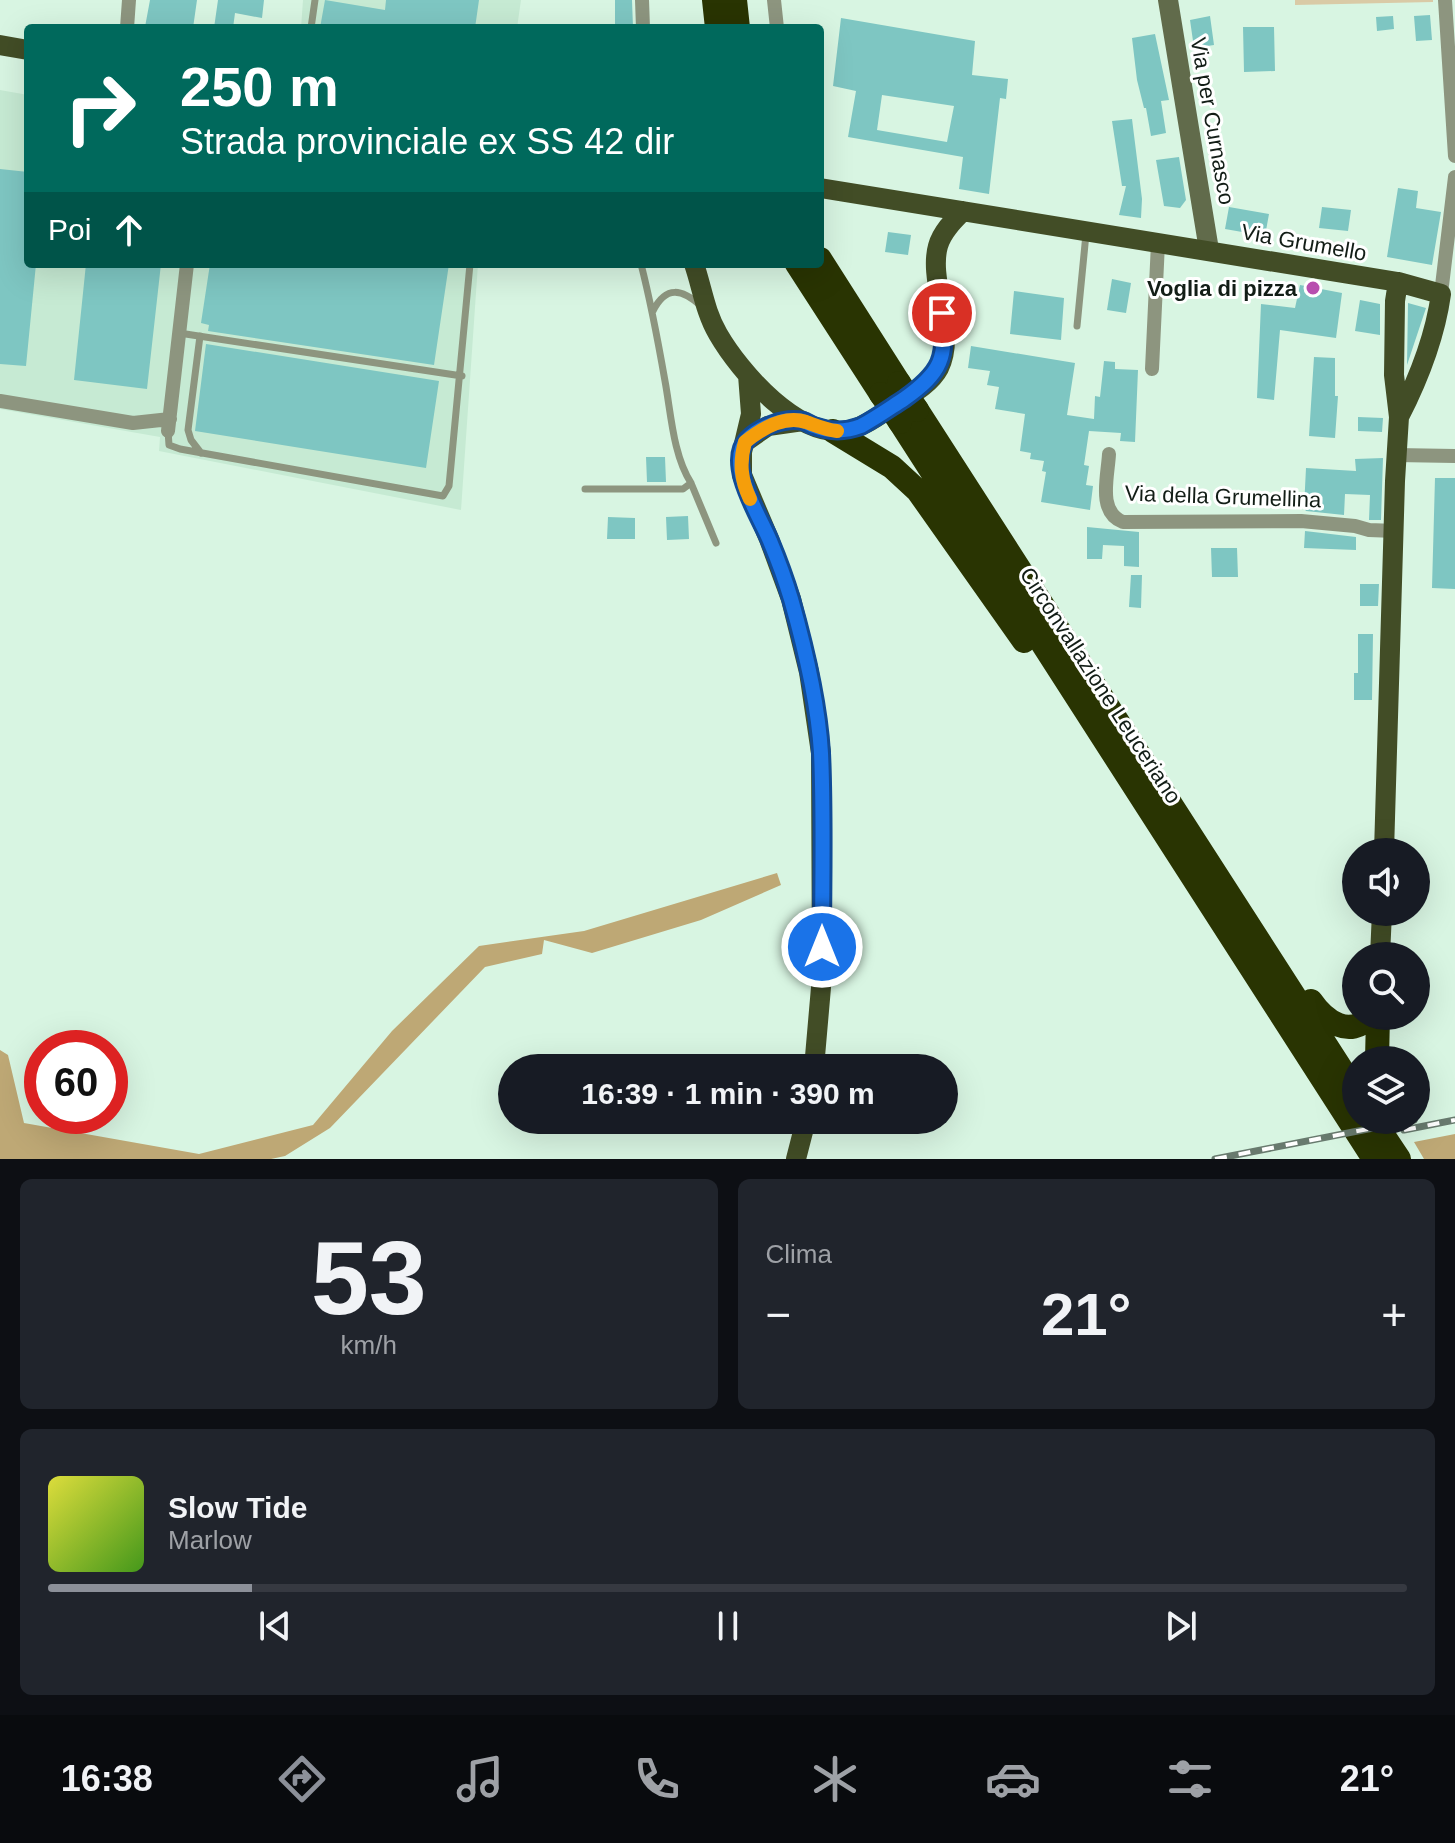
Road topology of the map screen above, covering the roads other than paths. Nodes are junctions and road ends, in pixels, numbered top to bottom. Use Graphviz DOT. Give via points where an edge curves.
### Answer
graph roads {
  1 [pos="129,0"];
  2 [pos="315,0"];
  3 [pos="642,0"];
  4 [pos="714,0"];
  5 [pos="735,0"];
  6 [pos="774,0"];
  7 [pos="1168,0"];
  8 [pos="1445,0"];
  9 [pos="127,24"];
  10 [pos="312,24"];
  11 [pos="643,24"];
  12 [pos="717,24"];
  13 [pos="738,24"];
  14 [pos="777,24"];
  15 [pos="0,45"];
  16 [pos="24,49"];
  17 [pos="1455,156"];
  18 [pos="1455,177"];
  19 [pos="824,189"];
  20 [pos="963,211"];
  21 [pos="1086,232"];
  22 [pos="1158,243"];
  23 [pos="1209,250"];
  24 [pos="824,266"];
  25 [pos="186,268"];
  26 [pos="470,268"];
  27 [pos="642,268"];
  28 [pos="695,268"];
  29 [pos="800,268"];
  30 [pos="1398,282"];
  31 [pos="1448,296"];
  32 [pos="653,311"];
  33 [pos="710,315"];
  34 [pos="1077,326"];
  35 [pos="178,333"];
  36 [pos="200,336"];
  37 [pos="1152,369"];
  38 [pos="748,375"];
  39 [pos="462,376"];
  40 [pos="890,388"];
  41 [pos="0,401"];
  42 [pos="909,416"];
  43 [pos="1399,417"];
  44 [pos="803,421"];
  45 [pos="169,425"];
  46 [pos="833,431"];
  47 [pos="745,442"];
  48 [pos="201,454"];
  49 [pos="1109,454"];
  50 [pos="1396,455"];
  51 [pos="1455,456"];
  52 [pos="691,483"];
  53 [pos="585,489"];
  54 [pos="1395,531"];
  55 [pos="716,543"];
  56 [pos="1063,673"];
  57 [pos="1384,838"];
  58 [pos="1262,943"];
  59 [pos="1342,1024"];
  60 [pos="815,1054"];
  61 [pos="1342,1070"];
  62 [pos="1342,1078"];
  63 [pos="802,1134"];
  64 [pos="1375,1134"];
  65 [pos="1381,1134"];
  66 [pos="1384,1134"];
  67 [pos="796,1159"];
  68 [pos="1374,1159"];
  69 [pos="1399,1159"];
  70 [pos="1413,1159"];
  1 -- 9 [label="street"];
  2 -- 10 [label="lane"];
  3 -- 11 [label="street"];
  4 -- 12 [label="highway"];
  5 -- 13 [label="highway"];
  6 -- 14 [label="street"];
  7 -- 23 [label="street, Via per Curnasco"];
  8 -- 17 [label="street"];
  15 -- 16 [label="main road"];
  18 -- 31 [label="street"];
  19 -- 20 [label="main road, Via Grumello"];
  20 -- 21 [label="main road, Via Grumello"];
  20 -- 46 [label="main road" via="937,249 945,340 939,368 924,385 873,420"];
  21 -- 22 [label="main road, Via Grumello"];
  21 -- 34 [label="lane"];
  22 -- 23 [label="main road, Via Grumello"];
  22 -- 37 [label="street"];
  23 -- 30 [label="main road, Via Grumello"];
  24 -- 40 [label="highway, Circonvallazione Leuceriano"];
  25 -- 35 [label="street"];
  26 -- 39 [label="lane"];
  27 -- 32 [label="lane"];
  28 -- 33 [label="main road"];
  29 -- 40 [label="highway, Circonvallazione Leuceriano"];
  30 -- 31 [label="main road, Via Grumello"];
  30 -- 43 [label="main road" via="1394,375"];
  31 -- 43 [label="main road"];
  32 -- 33 [label="lane" via="661,297 680,292"];
  32 -- 52 [label="lane" via="674,432"];
  33 -- 38 [label="main road"];
  35 -- 36 [label="lane"];
  35 -- 45 [label="street"];
  36 -- 39 [label="lane"];
  36 -- 48 [label="lane" via="188,430"];
  38 -- 44 [label="main road" via="780,407"];
  38 -- 47 [label="main road" via="751,414"];
  39 -- 48 [label="lane" via="449,486 443,496"];
  40 -- 42 [label="highway, Circonvallazione Leuceriano, bridge"];
  41 -- 45 [label="street"];
  42 -- 56 [label="highway, Circonvallazione Leuceriano"];
  42 -- 58 [label="highway, Circonvallazione Leuceriano"];
  43 -- 50 [label="main road"];
  44 -- 46 [label="main road"];
  44 -- 47 [label="main road" via="768,426"];
  45 -- 48 [label="lane" via="169,445"];
  46 -- 56 [label="highway" via="892,467 918,491 1023,641"];
  47 -- 60 [label="main road" via="742,475 791,599 818,725 822,976"];
  49 -- 54 [label="street, Via della Grumellina" via="1106,504 1123,522 1301,521"];
  50 -- 51 [label="street"];
  50 -- 54 [label="main road"];
  52 -- 53 [label="lane" via="683,489"];
  52 -- 55 [label="lane"];
  54 -- 57 [label="main road"];
  56 -- 62 [label="highway, Circonvallazione Leuceriano"];
  58 -- 59 [label="highway" via="1283,955 1312,1004 1330,1022"];
  58 -- 61 [label="highway, Circonvallazione Leuceriano"];
  63 -- 67 [label="main road"];
  64 -- 68 [label="highway"];
  65 -- 69 [label="highway"];
  66 -- 70 [label="highway"];
}
